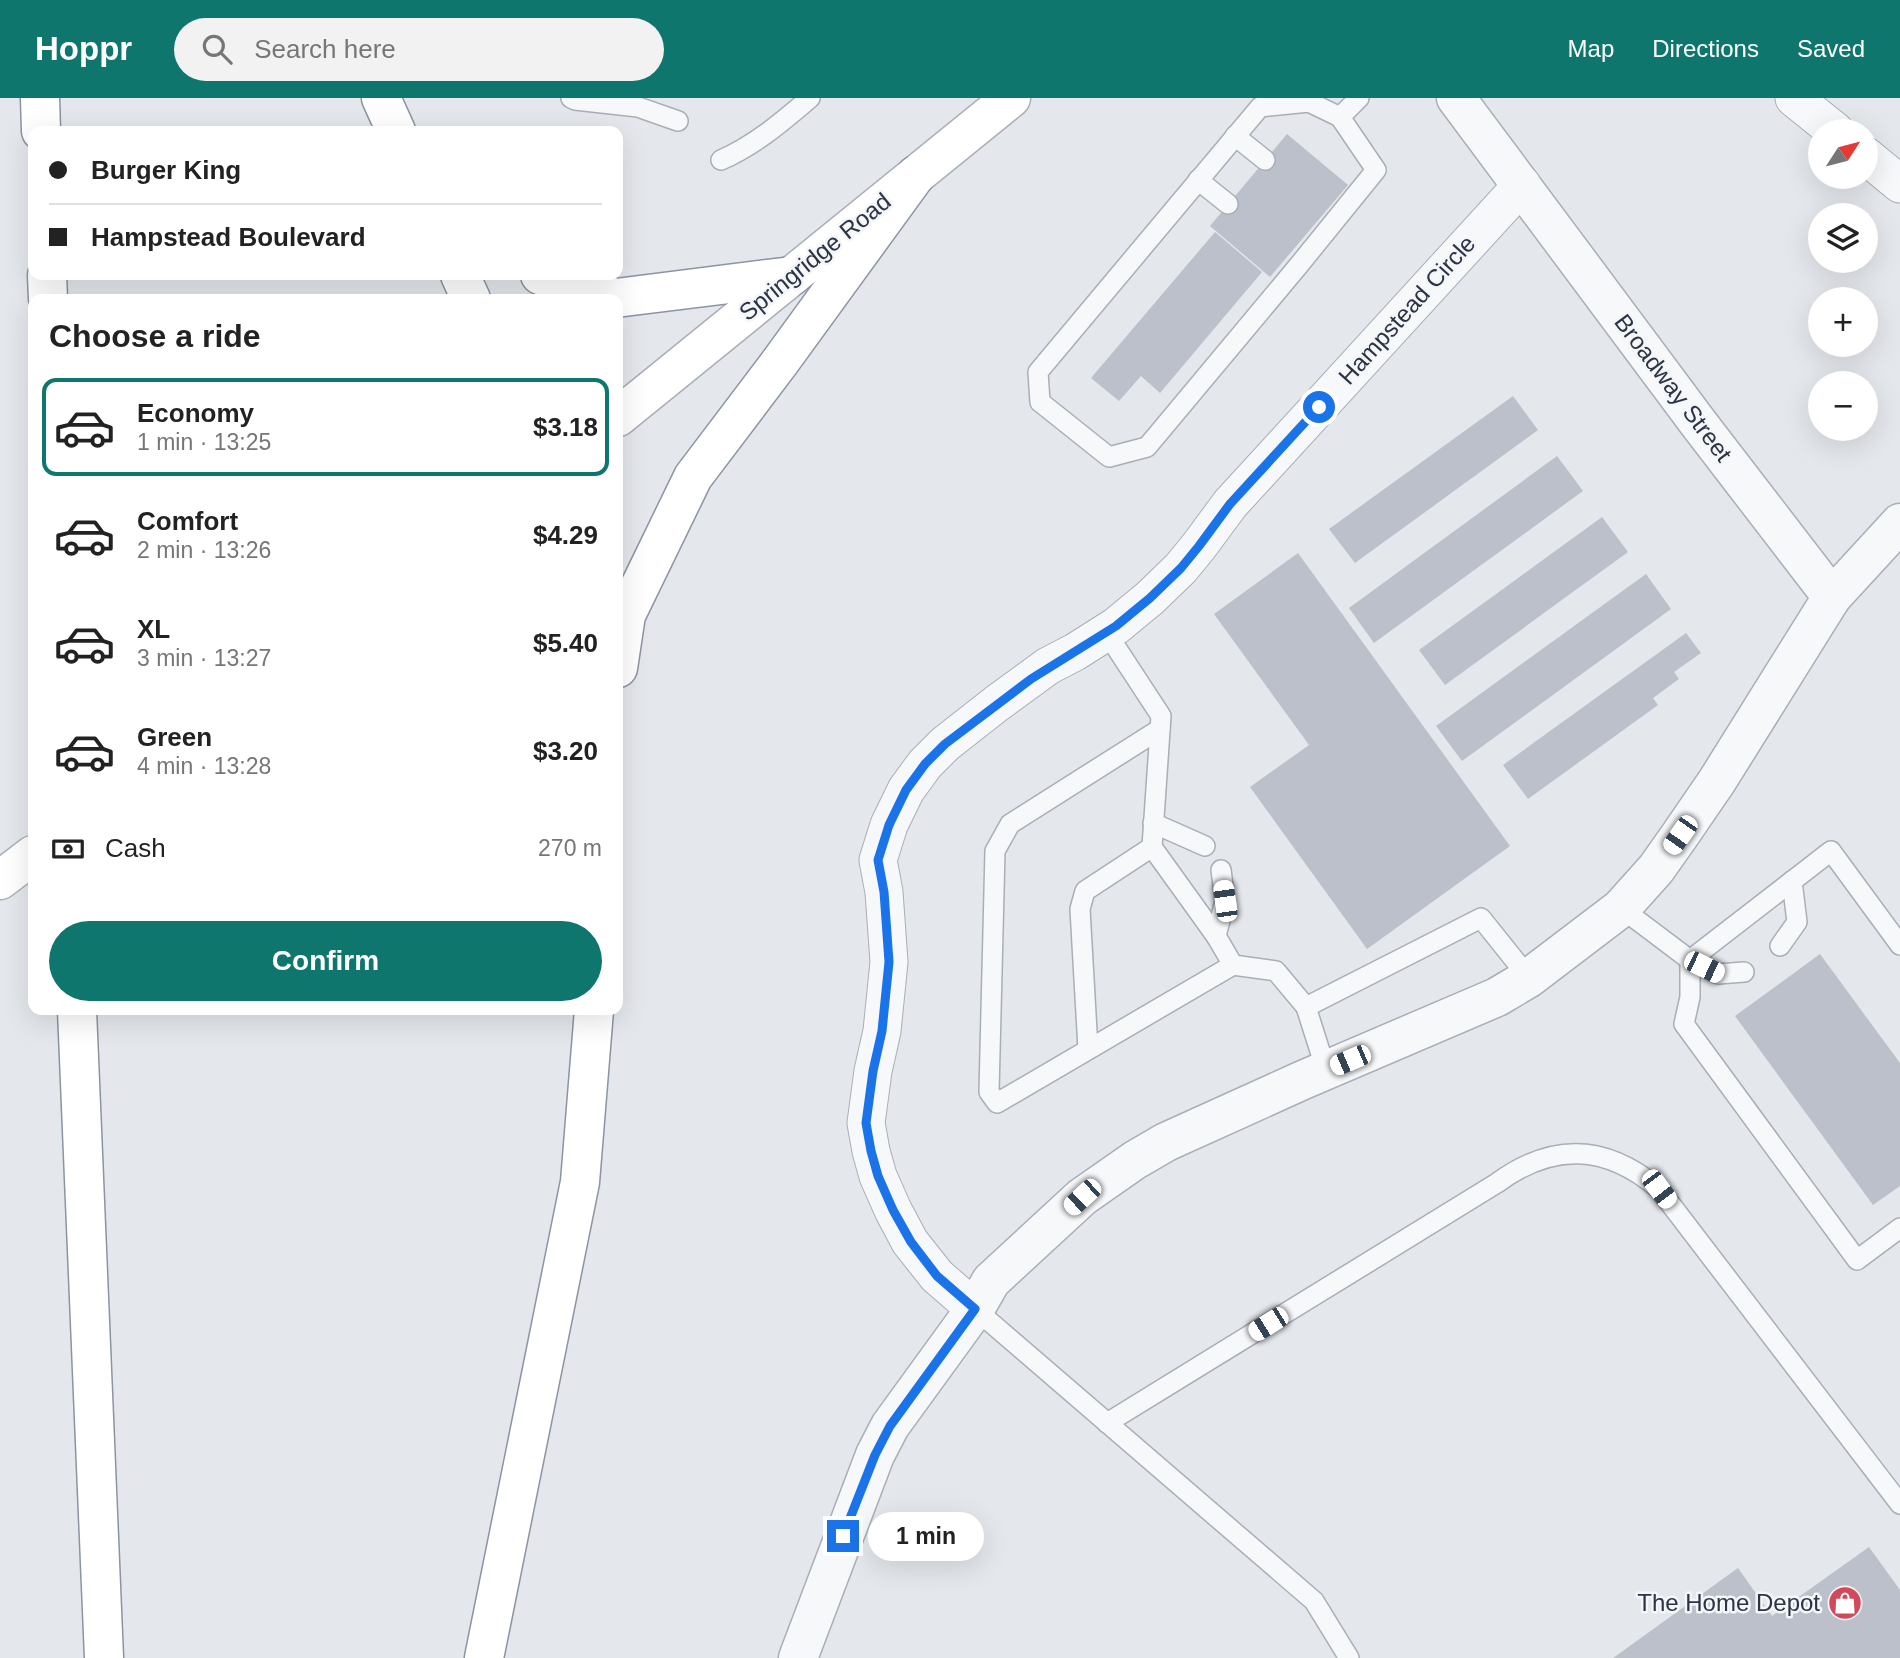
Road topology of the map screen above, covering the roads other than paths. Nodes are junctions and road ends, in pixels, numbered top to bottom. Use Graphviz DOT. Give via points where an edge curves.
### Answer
graph roads {
  1 [pos="40,98"];
  2 [pos="381,98"];
  3 [pos="572,98"];
  4 [pos="810,98"];
  5 [pos="1012,98"];
  6 [pos="1359,98"];
  7 [pos="1456,98"];
  8 [pos="1794,98"];
  9 [pos="788,105"];
  10 [pos="1340,117"];
  11 [pos="1821,119"];
  12 [pos="678,121"];
  13 [pos="41,126"];
  14 [pos="394,126"];
  15 [pos="1235,136"];
  16 [pos="722,160"];
  17 [pos="1265,160"];
  18 [pos="1878,166"];
  19 [pos="916,175"];
  20 [pos="1198,180"];
  21 [pos="1900,184"];
  22 [pos="1522,185"];
  23 [pos="1228,205"];
  24 [pos="792,276"];
  25 [pos="552,280"];
  26 [pos="600,294"];
  27 [pos="623,297"];
  28 [pos="623,413"];
  29 [pos="1900,523"];
  30 [pos="1832,597"];
  31 [pos="1106,632"];
  32 [pos="623,635"];
  33 [pos="1160,729"];
  34 [pos="1153,823"];
  35 [pos="1205,846"];
  36 [pos="1152,847"];
  37 [pos="28,859"];
  38 [pos="1221,870"];
  39 [pos="0,880"];
  40 [pos="1792,881"];
  41 [pos="1621,908"];
  42 [pos="1216,936"];
  43 [pos="1900,945"];
  44 [pos="1780,946"];
  45 [pos="1690,960"];
  46 [pos="1233,964"];
  47 [pos="1744,972"];
  48 [pos="1529,978"];
  49 [pos="1306,1007"];
  50 [pos="77,1015"];
  51 [pos="594,1015"];
  52 [pos="1088,1049"];
  53 [pos="1326,1070"];
  54 [pos="1900,1228"];
  55 [pos="975,1309"];
  56 [pos="1107,1423"];
  57 [pos="1900,1504"];
  58 [pos="104,1658"];
  59 [pos="484,1658"];
  60 [pos="797,1658"];
  61 [pos="1349,1658"];
  1 -- 13 [label="main road"];
  2 -- 14 [label="main road"];
  3 -- 12 [label="lane" via="638,107"];
  4 -- 9 [label="lane"];
  5 -- 19 [label="main road, Springridge Road"];
  6 -- 10 [label="lane"];
  7 -- 22 [label="street, Broadway Street"];
  8 -- 11 [label="street"];
  9 -- 16 [label="lane" via="770,132"];
  10 -- 15 [label="lane" via="1309,102 1259,107"];
  10 -- 20 [label="lane" via="1376,170 1294,260 1147,447 1109,457 1040,402 1038,372"];
  15 -- 17 [label="lane"];
  15 -- 20 [label="lane"];
  18 -- 21 [label="street"];
  19 -- 24 [label="main road, Springridge Road"];
  19 -- 32 [label="main road" via="693,477 626,615"];
  20 -- 23 [label="lane"];
  22 -- 30 [label="street, Broadway Street"];
  22 -- 31 [label="street, Hampstead Circle" via="1230,504 1181,568"];
  24 -- 27 [label="main road"];
  24 -- 28 [label="main road, Springridge Road"];
  25 -- 26 [label="main road"];
  29 -- 30 [label="street"];
  30 -- 41 [label="street" via="1717,781 1656,869"];
  31 -- 33 [label="lane" via="1161,716"];
  31 -- 55 [label="street, Hampstead Circle" via="1048,666 945,744 906,790 878,860 889,962 866,1123 871,1151 878,1176 911,1242 937,1276"];
  33 -- 34 [label="lane"];
  33 -- 52 [label="lane" via="1010,824 995,852 989,1092 996,1102"];
  34 -- 35 [label="lane"];
  34 -- 36 [label="lane"];
  36 -- 42 [label="lane"];
  36 -- 52 [label="lane" via="1085,891 1080,909"];
  37 -- 39 [label="main road"];
  38 -- 42 [label="lane" via="1225,901"];
  40 -- 43 [label="lane" via="1830,851"];
  40 -- 44 [label="lane" via="1797,922"];
  40 -- 45 [label="lane"];
  41 -- 45 [label="lane"];
  41 -- 48 [label="street"];
  42 -- 46 [label="lane"];
  45 -- 47 [label="lane" via="1718,974"];
  45 -- 54 [label="lane" via="1685,1024 1857,1260"];
  46 -- 49 [label="lane" via="1276,971"];
  46 -- 52 [label="lane"];
  48 -- 49 [label="lane" via="1482,918"];
  48 -- 53 [label="street" via="1497,997"];
  49 -- 53 [label="lane"];
  50 -- 58 [label="main road"];
  51 -- 59 [label="main road" via="580,1182"];
  53 -- 55 [label="street" via="1135,1160 1082,1197 1027,1246 991,1281"];
  55 -- 56 [label="lane"];
  55 -- 60 [label="street" via="898,1415 875,1455"];
  56 -- 57 [label="lane" via="1514,1171 1551,1156 1585,1154 1616,1160 1659,1189"];
  56 -- 61 [label="lane" via="1314,1601"];
}
